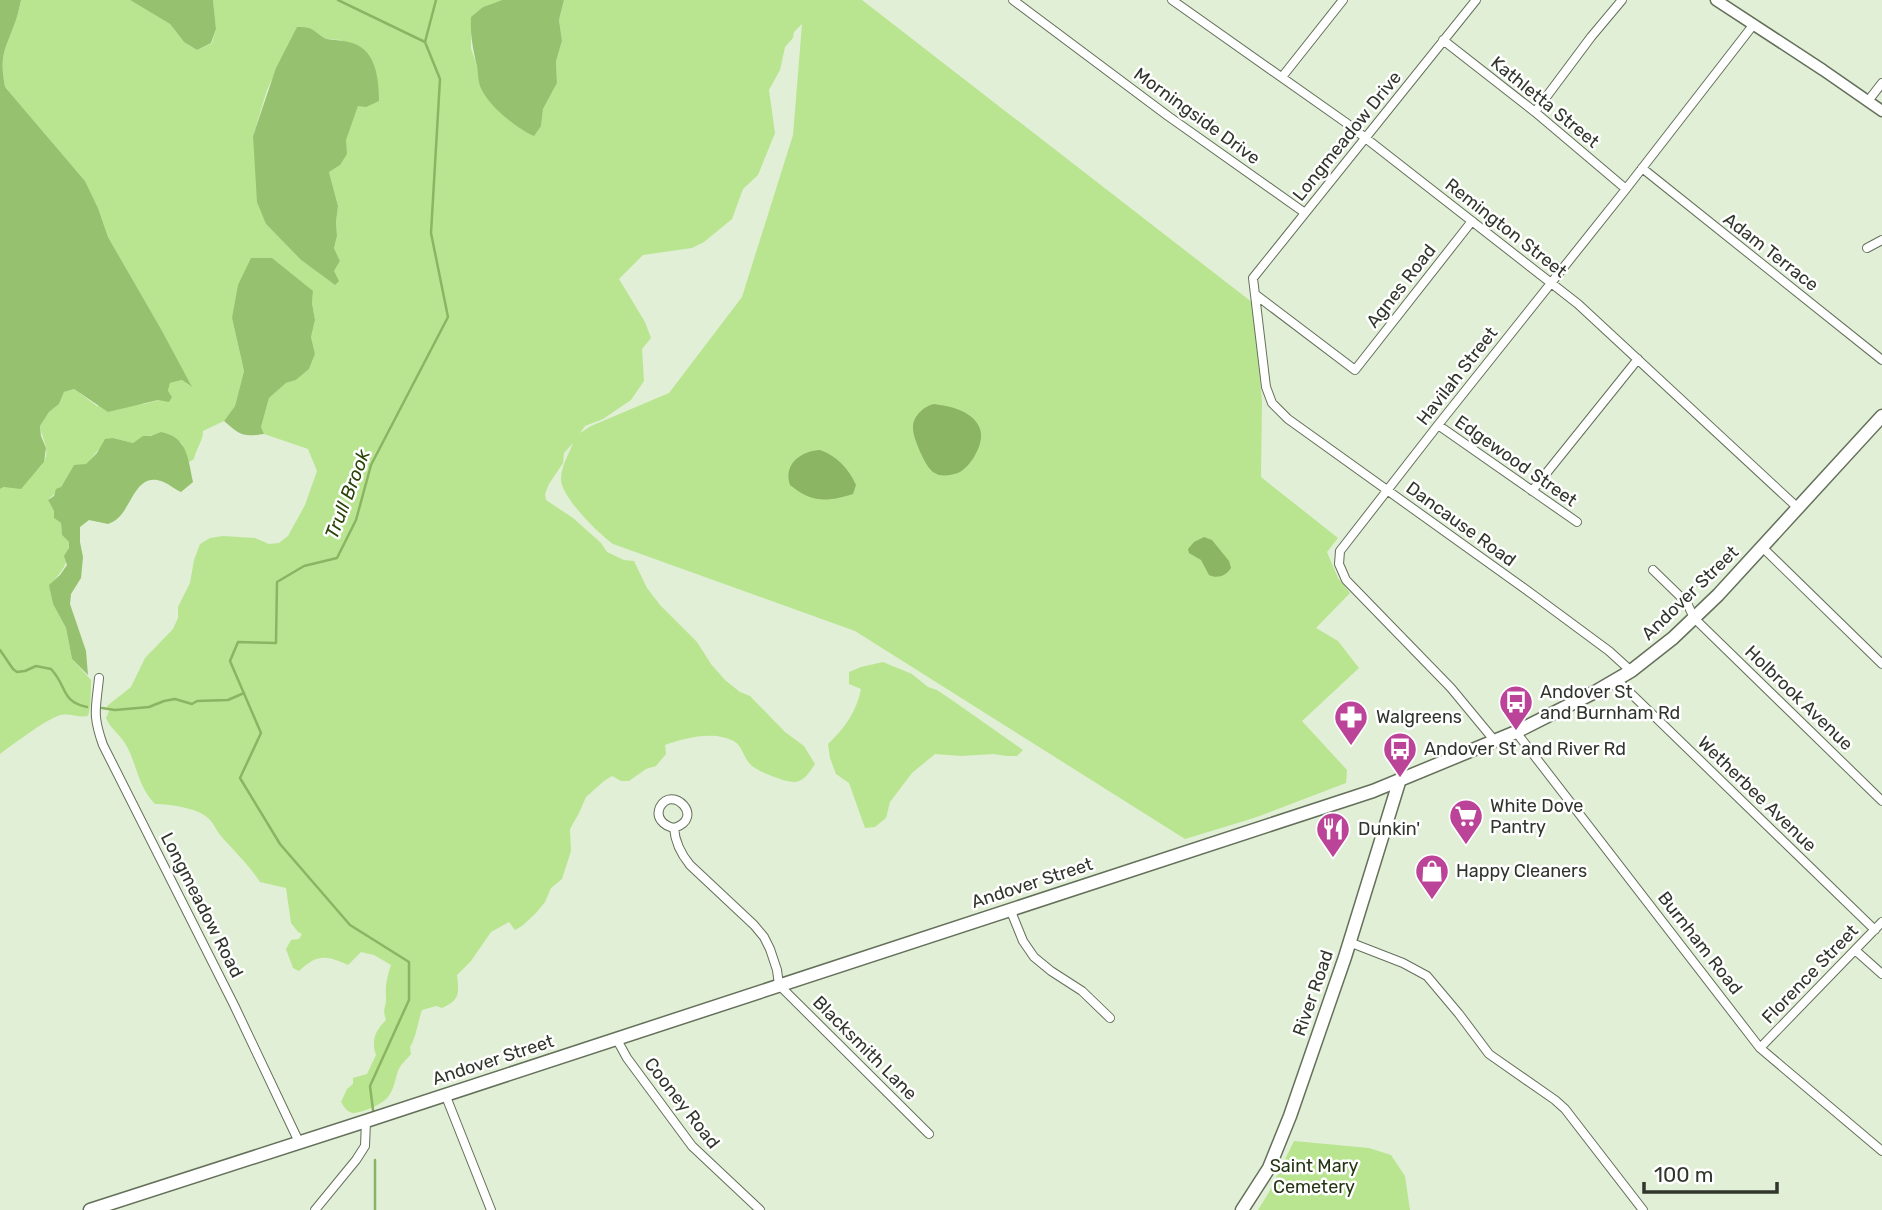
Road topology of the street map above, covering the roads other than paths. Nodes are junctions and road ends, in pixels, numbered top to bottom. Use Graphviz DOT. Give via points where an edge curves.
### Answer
graph roads {
  1 [pos="1013,0"];
  2 [pos="1172,0"];
  3 [pos="1343,0"];
  4 [pos="1476,0"];
  5 [pos="1622,0"];
  6 [pos="1716,0"];
  7 [pos="1754,24"];
  8 [pos="1443,40"];
  9 [pos="1282,77"];
  10 [pos="1882,83"];
  11 [pos="1868,101"];
  12 [pos="1882,111"];
  13 [pos="1535,112"];
  14 [pos="1366,138"];
  15 [pos="1642,168"];
  16 [pos="1626,188"];
  17 [pos="1305,214"];
  18 [pos="1472,221"];
  19 [pos="1882,240"];
  20 [pos="1867,248"];
  21 [pos="1551,283"];
  22 [pos="1256,295"];
  23 [pos="1638,359"];
  24 [pos="1882,360"];
  25 [pos="1882,416"];
  26 [pos="1437,425"];
  27 [pos="1388,490"];
  28 [pos="1532,491"];
  29 [pos="1798,508"];
  30 [pos="1577,522"];
  31 [pos="1762,547"];
  32 [pos="1653,570"];
  33 [pos="1694,618"];
  34 [pos="1882,664"];
  35 [pos="1631,671"];
  36 [pos="99,678"];
  37 [pos="1617,680"];
  38 [pos="1517,732"];
  39 [pos="1494,740"];
  40 [pos="1400,779"];
  41 [pos="1882,801"];
  42 [pos="674,828"];
  43 [pos="1010,909"];
  44 [pos="1882,922"];
  45 [pos="1875,930"];
  46 [pos="1349,942"];
  47 [pos="1856,950"];
  48 [pos="1882,974"];
  49 [pos="779,985"];
  50 [pos="1110,1018"];
  51 [pos="616,1038"];
  52 [pos="1760,1048"];
  53 [pos="446,1094"];
  54 [pos="366,1121"];
  55 [pos="929,1134"];
  56 [pos="299,1142"];
  57 [pos="1882,1151"];
  58 [pos="90,1210"];
  59 [pos="315,1210"];
  60 [pos="491,1210"];
  61 [pos="760,1210"];
  62 [pos="1242,1210"];
  63 [pos="1643,1210"];
  1 -- 17 [label="street, Morningside Drive"];
  2 -- 9 [label="street, Remington Street"];
  3 -- 9 [label="street"];
  4 -- 8 [label="street, Longmeadow Drive"];
  5 -- 13 [label="street"];
  6 -- 7 [label="street"];
  7 -- 11 [label="street"];
  7 -- 15 [label="street, Havilah Street"];
  8 -- 13 [label="street, Kathletta Street"];
  8 -- 14 [label="street, Longmeadow Drive"];
  9 -- 14 [label="street, Remington Street"];
  10 -- 11 [label="street"];
  11 -- 12 [label="street"];
  13 -- 16 [label="street, Kathletta Street"];
  14 -- 17 [label="street, Longmeadow Drive"];
  14 -- 18 [label="street, Remington Street"];
  15 -- 16 [label="street, Havilah Street"];
  15 -- 24 [label="street, Adam Terrace"];
  16 -- 21 [label="street, Havilah Street"];
  17 -- 22 [label="street, Longmeadow Drive" via="1253,278"];
  18 -- 21 [label="street, Remington Street"];
  18 -- 22 [label="street, Agnes Road" via="1355,370"];
  19 -- 20 [label="street"];
  21 -- 23 [label="street, Remington Street"];
  21 -- 26 [label="street, Havilah Street"];
  22 -- 27 [label="street, Dancause Road" via="1266,387 1272,403"];
  23 -- 28 [label="street"];
  23 -- 29 [label="street, Remington Street"];
  25 -- 29 [label="main road, Andover Street"];
  26 -- 27 [label="street, Havilah Street"];
  26 -- 28 [label="street, Edgewood Street"];
  27 -- 35 [label="street, Dancause Road"];
  27 -- 39 [label="street, Havilah Street" via="1340,551 1343,577 1451,688"];
  28 -- 30 [label="street, Edgewood Street"];
  29 -- 31 [label="main road, Andover Street"];
  31 -- 33 [label="main road, Andover Street"];
  31 -- 34 [label="street"];
  32 -- 33 [label="street, Holbrook Avenue" via="1687,603"];
  33 -- 35 [label="main road, Andover Street"];
  33 -- 41 [label="street, Holbrook Avenue"];
  35 -- 37 [label="main road, Andover Street"];
  36 -- 56 [label="street, Longmeadow Road" via="95,714 103,745"];
  37 -- 38 [label="main road, Andover Street"];
  37 -- 45 [label="street, Wetherbee Avenue"];
  38 -- 39 [label="main road, Andover Street"];
  38 -- 52 [label="street, Burnham Road"];
  39 -- 40 [label="main road, Andover Street"];
  40 -- 43 [label="main road, Andover Street"];
  40 -- 46 [label="main road, River Road"];
  42 -- 49 [label="street" via="679,849 690,865 764,937"];
  43 -- 49 [label="main road, Andover Street"];
  43 -- 50 [label="street" via="1034,957 1082,991"];
  44 -- 45 [label="street, Florence Street"];
  45 -- 47 [label="street, Florence Street"];
  46 -- 62 [label="main road, River Road" via="1290,1116 1269,1168"];
  46 -- 63 [label="street" via="1427,976 1489,1054 1555,1100 1574,1119"];
  47 -- 48 [label="street"];
  47 -- 52 [label="street, Florence Street"];
  49 -- 51 [label="main road, Andover Street"];
  49 -- 55 [label="street, Blacksmith Lane"];
  51 -- 53 [label="main road, Andover Street"];
  51 -- 61 [label="street, Cooney Road" via="692,1146"];
  52 -- 57 [label="street, Burnham Road"];
  53 -- 54 [label="main road, Andover Street"];
  53 -- 60 [label="street"];
  54 -- 56 [label="main road, Andover Street"];
  54 -- 59 [label="street" via="365,1146"];
  56 -- 58 [label="main road, Andover Street"];
}
